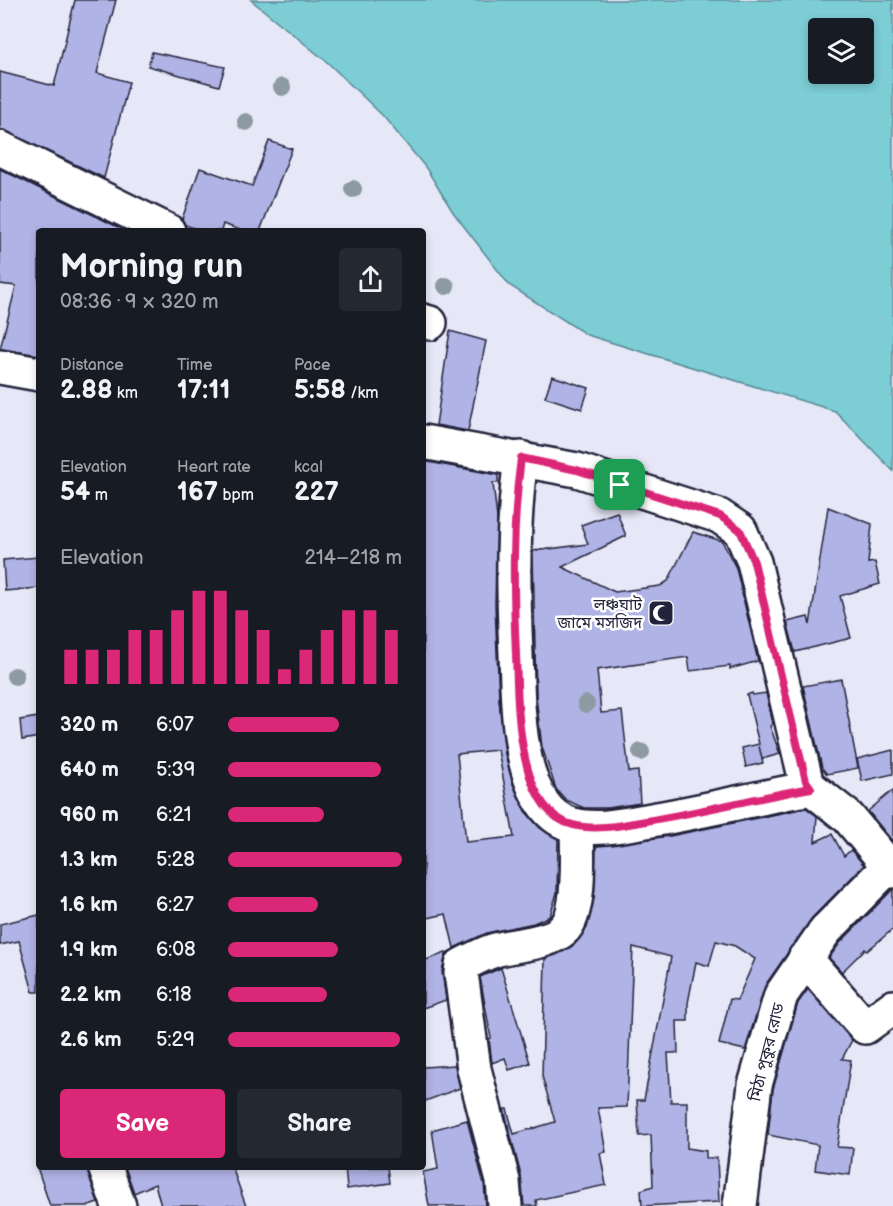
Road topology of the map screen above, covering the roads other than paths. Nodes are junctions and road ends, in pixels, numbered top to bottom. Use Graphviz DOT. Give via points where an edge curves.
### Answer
graph roads {
  1 [pos="0,148"];
  2 [pos="162,228"];
  3 [pos="0,366"];
  4 [pos="36,373"];
  5 [pos="426,442"];
  6 [pos="521,458"];
  7 [pos="811,788"];
  8 [pos="577,825"];
  9 [pos="891,868"];
  10 [pos="806,958"];
  11 [pos="893,1007"];
  12 [pos="106,1170"];
  13 [pos="119,1206"];
  14 [pos="505,1206"];
  15 [pos="740,1206"];
  1 -- 2 [label="street"];
  3 -- 4 [label="street"];
  5 -- 6 [label="street"];
  6 -- 7 [label="street" via="577,470 720,516 740,530 754,562 806,781"];
  6 -- 8 [label="street" via="512,568 520,734 529,772 545,805 555,816"];
  7 -- 8 [label="street" via="667,818 616,826"];
  7 -- 9 [label="street" via="848,817"];
  8 -- 14 [label="street" via="576,890 573,910 564,929 462,965 474,1069"];
  9 -- 10 [label="street, মিঠা পুকুর রোড" via="825,931"];
  10 -- 11 [label="street" via="866,1027"];
  10 -- 15 [label="street, মিঠা পুকুর রোড" via="781,995 755,1085"];
  12 -- 13 [label="street"];
}
